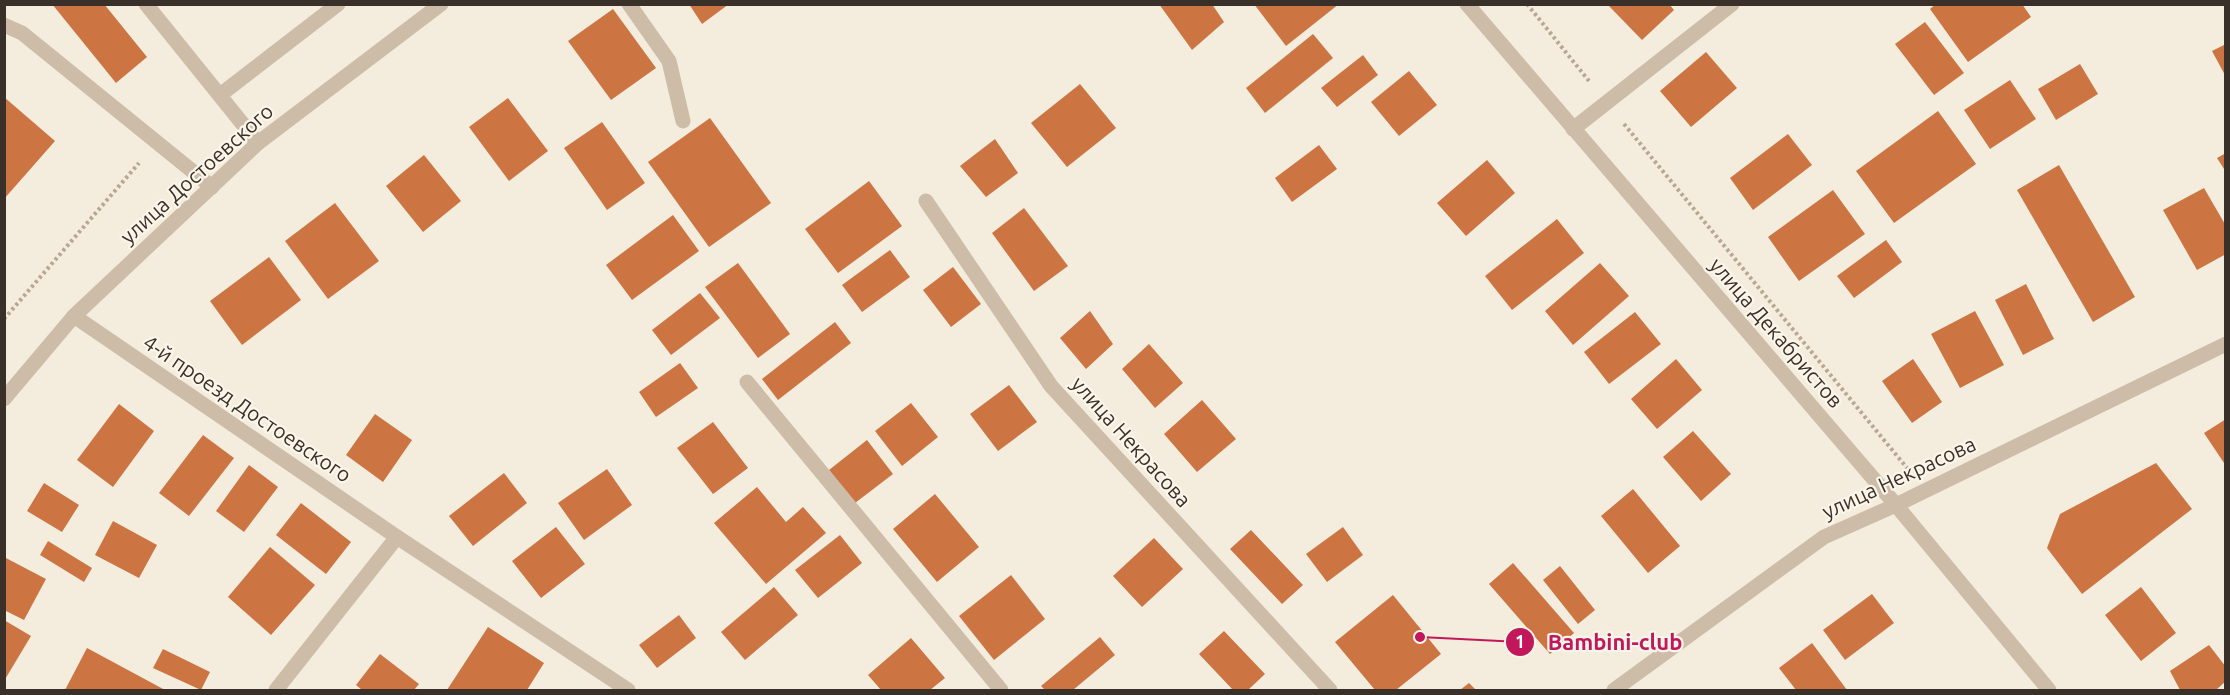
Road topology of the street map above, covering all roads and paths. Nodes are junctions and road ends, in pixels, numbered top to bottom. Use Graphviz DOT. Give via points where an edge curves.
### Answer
graph roads {
  1 [pos="146,4"];
  2 [pos="338,4"];
  3 [pos="441,4"];
  4 [pos="629,4"];
  5 [pos="1467,4"];
  6 [pos="1527,4"];
  7 [pos="1732,4"];
  8 [pos="4,25"];
  9 [pos="220,95"];
  10 [pos="1606,103"];
  11 [pos="683,121"];
  12 [pos="1572,129"];
  13 [pos="157,143"];
  14 [pos="258,143"];
  15 [pos="212,187"];
  16 [pos="926,201"];
  17 [pos="74,316"];
  18 [pos="4,319"];
  19 [pos="2226,344"];
  20 [pos="747,382"];
  21 [pos="4,399"];
  22 [pos="1925,490"];
  23 [pos="1896,505"];
  24 [pos="397,537"];
  25 [pos="276,690"];
  26 [pos="628,690"];
  27 [pos="1001,690"];
  28 [pos="1330,690"];
  29 [pos="1614,690"];
  30 [pos="2049,690"];
  1 -- 9 [label="street"];
  2 -- 9 [label="street"];
  3 -- 14 [label="street, улица Достоевского"];
  4 -- 11 [label="street" via="669,61"];
  5 -- 12 [label="street, улица Декабристов"];
  6 -- 10 [label="path"];
  7 -- 10 [label="street"];
  8 -- 13 [label="street" via="22,33"];
  9 -- 14 [label="street"];
  10 -- 12 [label="street"];
  10 -- 22 [label="path"];
  12 -- 23 [label="street, улица Декабристов"];
  13 -- 15 [label="street"];
  13 -- 18 [label="path"];
  14 -- 15 [label="street, улица Достоевского"];
  15 -- 17 [label="street, улица Достоевского"];
  16 -- 28 [label="street, улица Некрасова" via="1051,386"];
  17 -- 21 [label="street, улица Достоевского"];
  17 -- 24 [label="street, 4-й проезд Достоевского"];
  19 -- 22 [label="street, улица Некрасова"];
  20 -- 27 [label="street"];
  22 -- 23 [label="street, улица Некрасова"];
  23 -- 29 [label="street, улица Некрасова" via="1824,537"];
  23 -- 30 [label="street, улица Декабристов"];
  24 -- 25 [label="street"];
  24 -- 26 [label="street, 4-й проезд Достоевского"];
}
